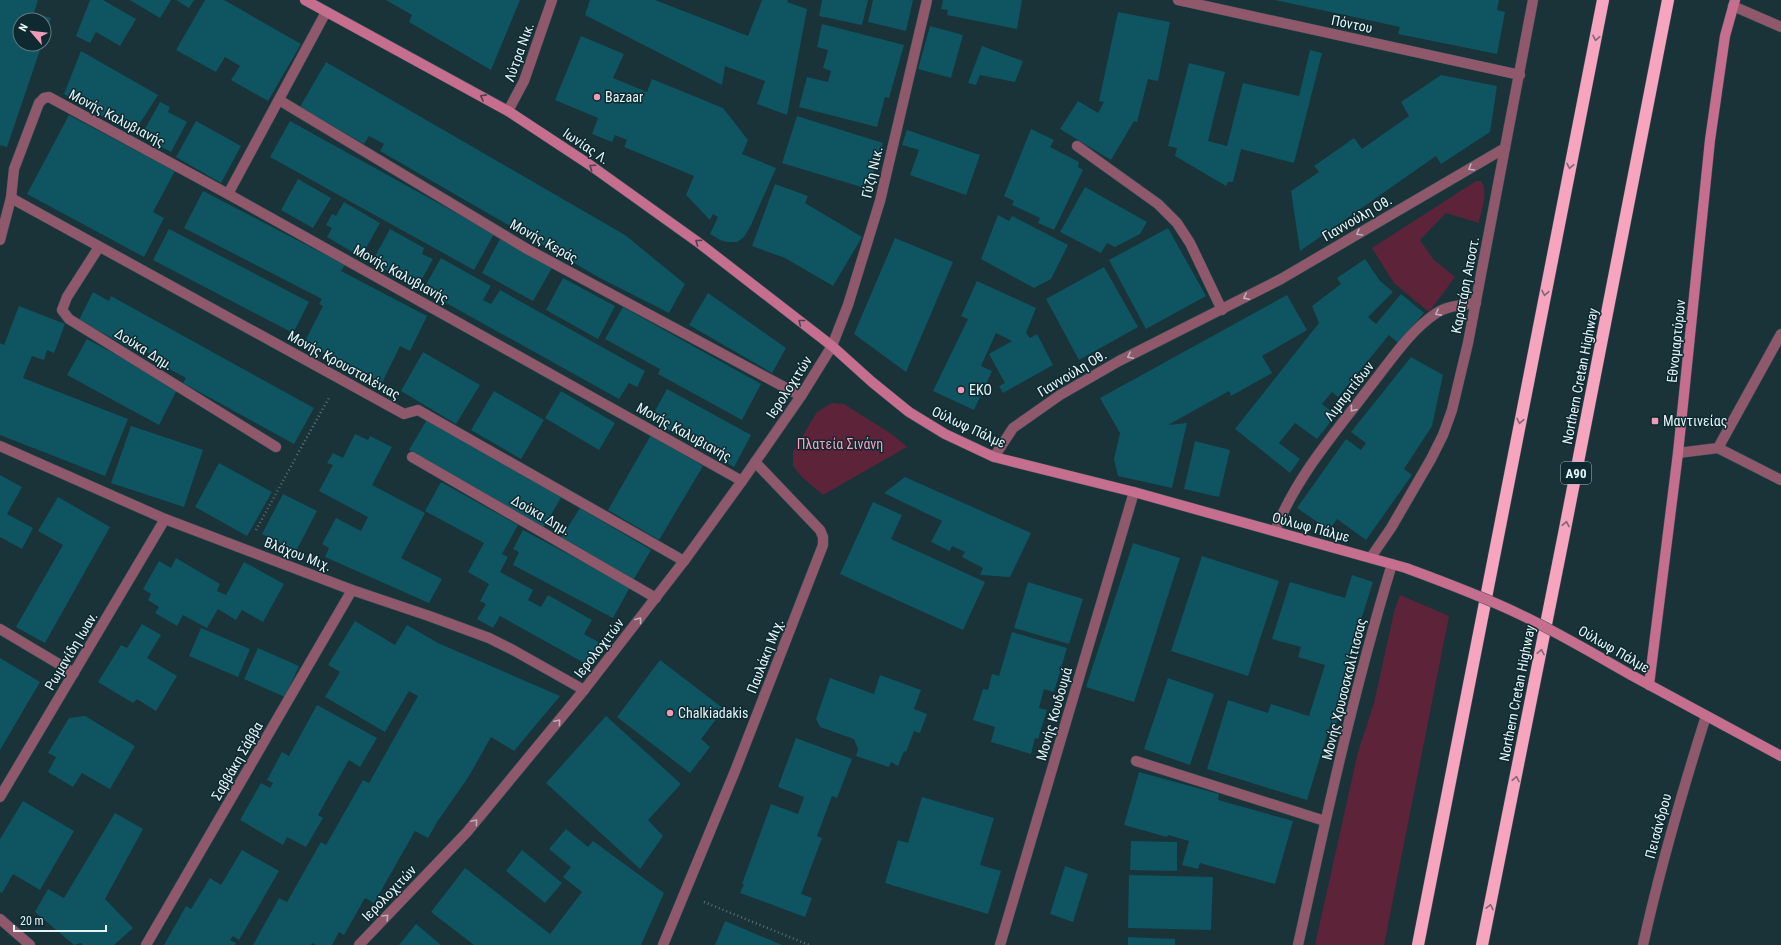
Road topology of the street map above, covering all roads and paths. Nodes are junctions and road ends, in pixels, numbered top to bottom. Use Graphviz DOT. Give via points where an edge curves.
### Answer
graph roads {
  1 [pos="305,0"];
  2 [pos="552,0"];
  3 [pos="927,0"];
  4 [pos="1178,0"];
  5 [pos="1533,0"];
  6 [pos="1603,0"];
  7 [pos="1668,0"];
  8 [pos="1734,3"];
  9 [pos="326,12"];
  10 [pos="1781,28"];
  11 [pos="1520,75"];
  12 [pos="279,100"];
  13 [pos="508,111"];
  14 [pos="1078,146"];
  15 [pos="1505,148"];
  16 [pos="228,194"];
  17 [pos="11,198"];
  18 [pos="0,240"];
  19 [pos="99,247"];
  20 [pos="1476,303"];
  21 [pos="1222,310"];
  22 [pos="1781,334"];
  23 [pos="832,346"];
  24 [pos="340,379"];
  25 [pos="801,396"];
  26 [pos="0,446"];
  27 [pos="276,447"];
  28 [pos="1718,448"];
  29 [pos="1678,454"];
  30 [pos="412,457"];
  31 [pos="994,457"];
  32 [pos="755,462"];
  33 [pos="1781,480"];
  34 [pos="742,481"];
  35 [pos="1134,492"];
  36 [pos="165,519"];
  37 [pos="1275,531"];
  38 [pos="246,548"];
  39 [pos="1371,557"];
  40 [pos="684,561"];
  41 [pos="1392,564"];
  42 [pos="352,590"];
  43 [pos="656,598"];
  44 [pos="0,629"];
  45 [pos="74,673"];
  46 [pos="1649,685"];
  47 [pos="584,690"];
  48 [pos="1706,716"];
  49 [pos="1781,756"];
  50 [pos="1136,761"];
  51 [pos="0,797"];
  52 [pos="1325,821"];
  53 [pos="684,894"];
  54 [pos="0,919"];
  55 [pos="30,945"];
  56 [pos="146,945"];
  57 [pos="359,945"];
  58 [pos="663,945"];
  59 [pos="809,945"];
  60 [pos="1000,945"];
  61 [pos="1298,945"];
  62 [pos="1418,945"];
  63 [pos="1482,945"];
  64 [pos="1642,945"];
  1 -- 9 [label="street, Ιωνίας Λ."];
  2 -- 13 [label="street, Λύτρα Νικ." via="524,81"];
  3 -- 23 [label="street, Γύζη Νικ." via="880,201 848,305"];
  4 -- 11 [label="street, Πόντου"];
  5 -- 11 [label="street, Καρατάρη Αποστ."];
  6 -- 62 [label="highway, one-way"];
  63 -- 7 [label="highway, Northern Cretan Highway / Α90, one-way"];
  8 -- 10 [label="street"];
  8 -- 29 [label="street, Εθνομαρτύρων" via="1725,36 1710,140"];
  9 -- 12 [label="street"];
  13 -- 9 [label="street, Ιωνίας Λ., one-way"];
  11 -- 15 [label="street, Καρατάρη Αποστ."];
  12 -- 16 [label="street"];
  12 -- 25 [label="street, Μονής Κεράς" via="527,249"];
  23 -- 13 [label="street, Ιωνίας Λ., one-way" via="699,243 590,165"];
  14 -- 21 [label="street" via="1158,204 1177,223 1190,243"];
  15 -- 20 [label="street, Καρατάρη Αποστ."];
  15 -- 21 [label="street, Γιαννούλη Οθ., one-way"];
  16 -- 17 [label="street, Μονής Καλυβιανής" via="49,97 40,103 14,169"];
  16 -- 34 [label="street, Μονής Καλυβιανής"];
  17 -- 18 [label="street"];
  17 -- 19 [label="street, Μονής Κρουσταλένιας"];
  19 -- 24 [label="street, Μονής Κρουσταλένιας"];
  19 -- 27 [label="street, Δούκα Δημ." via="67,297 62,310 69,320"];
  20 -- 37 [label="street, Λιμπριτίδων, one-way" via="1454,306 1436,313 1415,331 1315,458 1288,500"];
  20 -- 39 [label="street, Καρατάρη Αποστ." via="1452,410 1443,435 1413,492"];
  21 -- 31 [label="street, Γιαννούλη Οθ., one-way" via="1120,361 1060,395 1013,428"];
  22 -- 28 [label="street"];
  23 -- 25 [label="street, Ιερολοχιτών"];
  23 -- 31 [label="street, Ούλωφ Πάλμε" via="909,412 945,434"];
  24 -- 38 [label="path"];
  24 -- 40 [label="street, Μονής Κρουσταλένιας" via="404,414 418,410"];
  25 -- 32 [label="street, Ιερολοχιτών"];
  26 -- 36 [label="street, Βλάχου Μιχ."];
  28 -- 29 [label="street"];
  28 -- 33 [label="street"];
  29 -- 46 [label="street, Εθνομαρτύρων"];
  30 -- 43 [label="street, Δούκα Δημ."];
  31 -- 35 [label="street, Ούλωφ Πάλμε"];
  32 -- 34 [label="street, Ιερολοχιτών"];
  32 -- 53 [label="street, Παυλάκη Μιχ." via="820,530 823,545"];
  34 -- 40 [label="street, Ιερολοχιτών"];
  35 -- 37 [label="street, Ούλωφ Πάλμε"];
  35 -- 60 [label="street, Μονής Κουδουμά"];
  36 -- 38 [label="street, Βλάχου Μιχ."];
  36 -- 45 [label="street, Ρωμανίδη Ιωαν."];
  37 -- 39 [label="street, Ούλωφ Πάλμε"];
  38 -- 42 [label="street, Βλάχου Μιχ."];
  39 -- 41 [label="street, Ούλωφ Πάλμε"];
  40 -- 43 [label="street, Ιερολοχιτών"];
  41 -- 46 [label="street, Ούλωφ Πάλμε, bridge" via="1519,614"];
  41 -- 52 [label="street, Μονής Χρυσοσκαλίτισσας"];
  42 -- 47 [label="street, Βλάχου Μιχ." via="489,638"];
  42 -- 56 [label="street, Σαββάκη Σάββα"];
  47 -- 43 [label="street, Ιερολοχιτών, one-way"];
  44 -- 45 [label="street"];
  45 -- 51 [label="street, Ρωμανίδη Ιωαν."];
  46 -- 48 [label="street, Ούλωφ Πάλμε"];
  57 -- 47 [label="street, Ιερολοχιτών, one-way" via="467,832"];
  48 -- 49 [label="street, Ούλωφ Πάλμε"];
  48 -- 64 [label="street, Πεισάνδρου" via="1685,780"];
  50 -- 52 [label="street"];
  52 -- 61 [label="street, Μονής Χρυσοσκαλίτισσας"];
  53 -- 58 [label="street, Παυλάκη Μιχ."];
  53 -- 59 [label="path"];
  54 -- 55 [label="street"];
}
